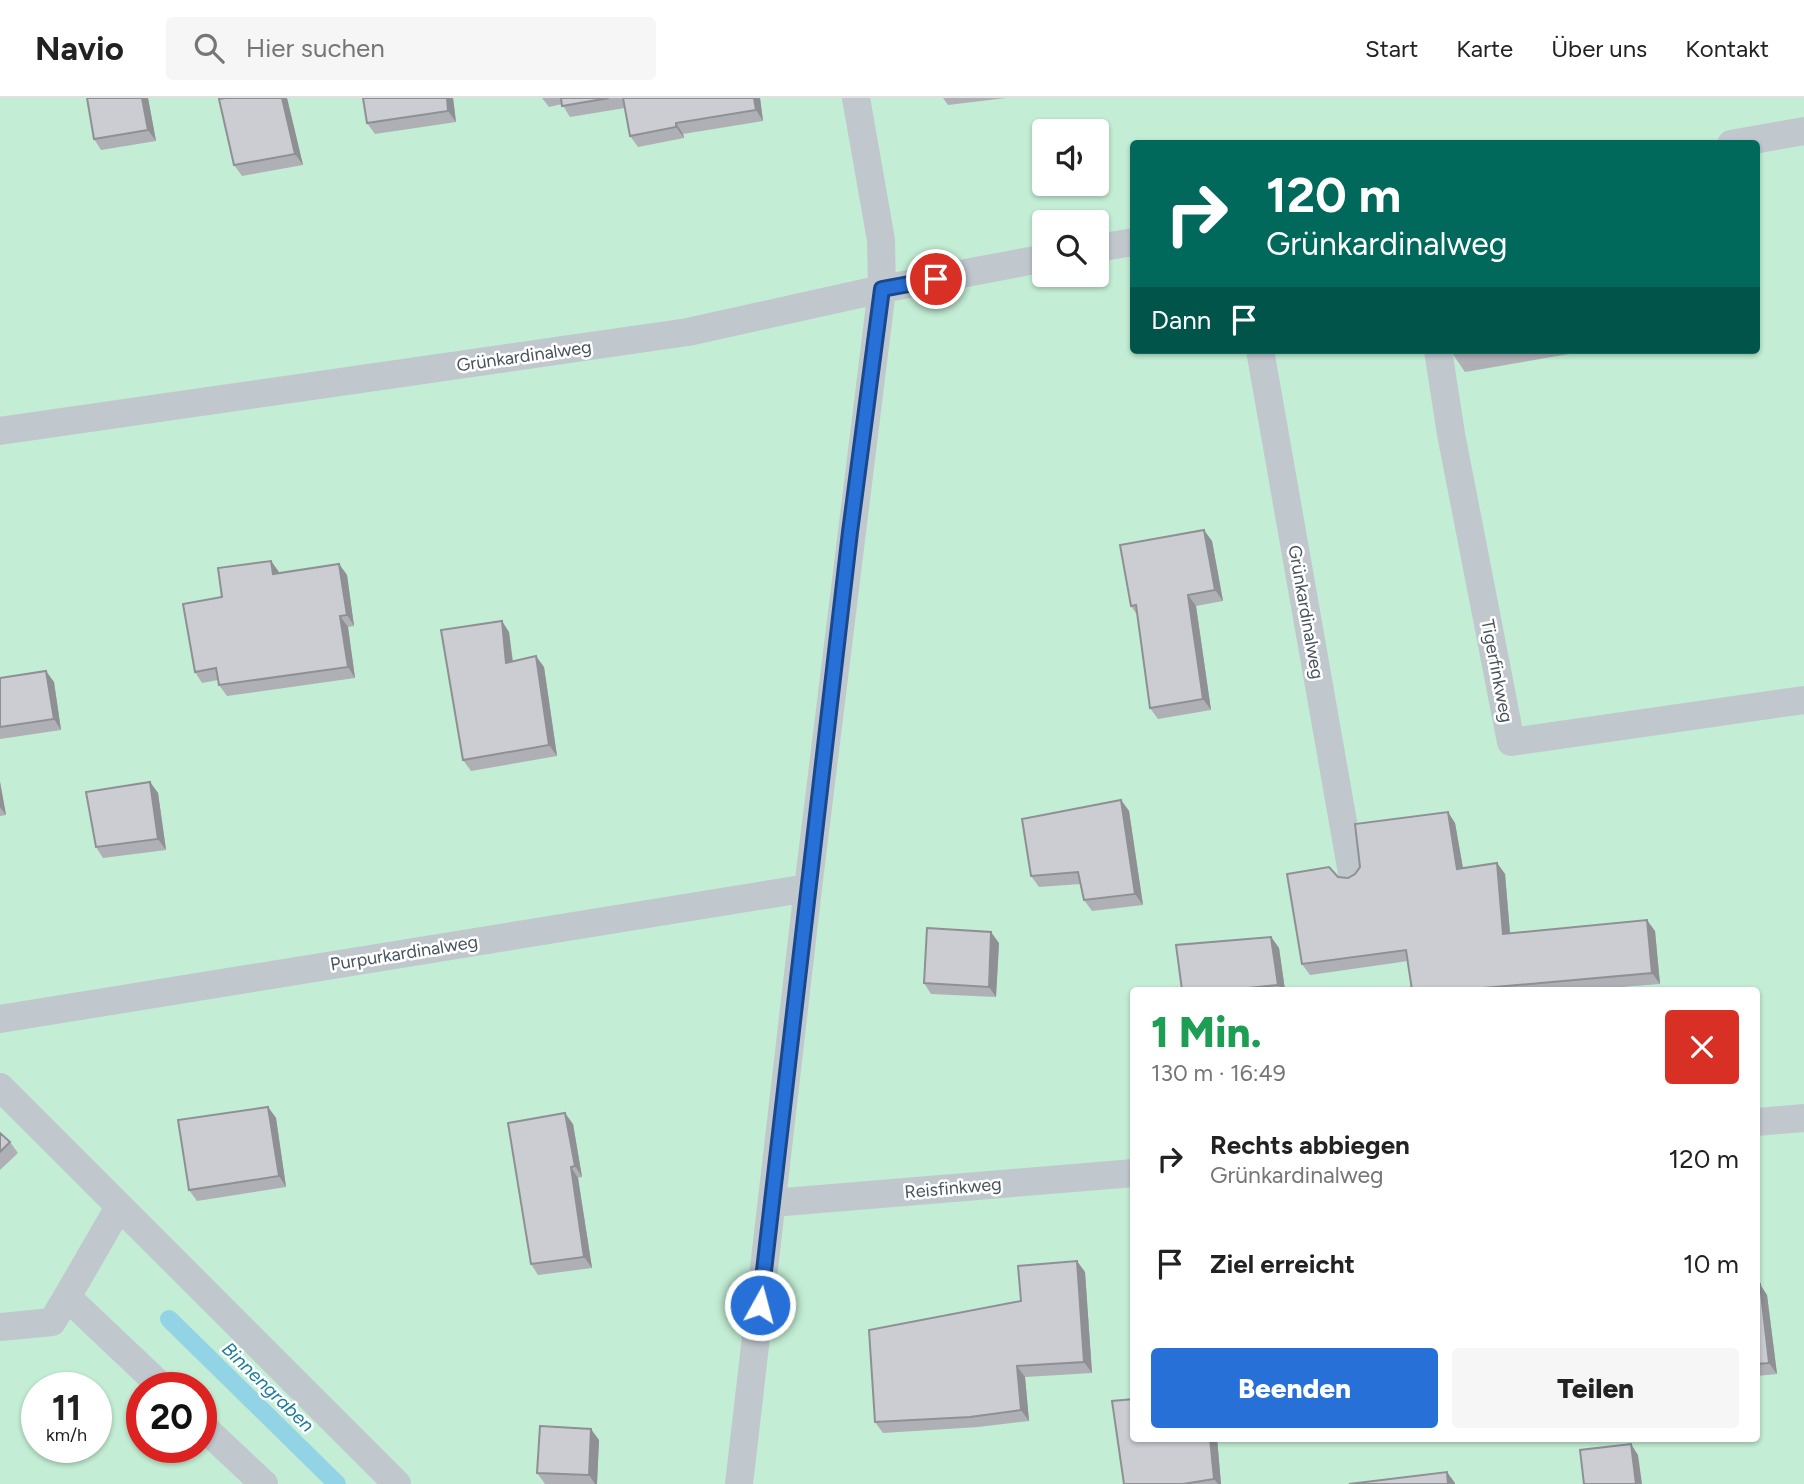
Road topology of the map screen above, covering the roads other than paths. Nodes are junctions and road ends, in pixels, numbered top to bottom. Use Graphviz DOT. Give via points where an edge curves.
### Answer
graph roads {
  1 [pos="856,98"];
  2 [pos="1804,131"];
  3 [pos="1753,140"];
  4 [pos="1130,243"];
  5 [pos="1109,246"];
  6 [pos="1032,260"];
  7 [pos="882,289"];
  8 [pos="1261,354"];
  9 [pos="1439,354"];
  10 [pos="0,430"];
  11 [pos="1804,700"];
  12 [pos="1352,873"];
  13 [pos="808,888"];
  14 [pos="0,1018"];
  15 [pos="0,1087"];
  16 [pos="1804,1118"];
  17 [pos="1760,1122"];
  18 [pos="1130,1173"];
  19 [pos="772,1203"];
  20 [pos="119,1207"];
  21 [pos="67,1297"];
  22 [pos="0,1327"];
  23 [pos="146,1372"];
  24 [pos="217,1440"];
  25 [pos="264,1484"];
  26 [pos="397,1484"];
  27 [pos="739,1484"];
  1 -- 7 [label="lane" via="881,240"];
  2 -- 3 [label="lane"];
  4 -- 5 [label="lane"];
  6 -- 7 [label="lane, Grünkardinalweg"];
  7 -- 10 [label="lane, Grünkardinalweg" via="688,332"];
  7 -- 13 [label="lane"];
  8 -- 12 [label="lane, Grünkardinalweg"];
  9 -- 11 [label="lane, Tigerfinkweg" via="1511,742"];
  13 -- 14 [label="lane, Purpurkardinalweg"];
  13 -- 19 [label="lane"];
  15 -- 20 [label="lane"];
  16 -- 17 [label="lane"];
  18 -- 19 [label="lane, Reisfinkweg"];
  19 -- 27 [label="lane"];
  20 -- 21 [label="lane"];
  20 -- 26 [label="lane"];
  21 -- 22 [label="lane" via="52,1322"];
  21 -- 23 [label="lane"];
  24 -- 25 [label="lane"];
}
